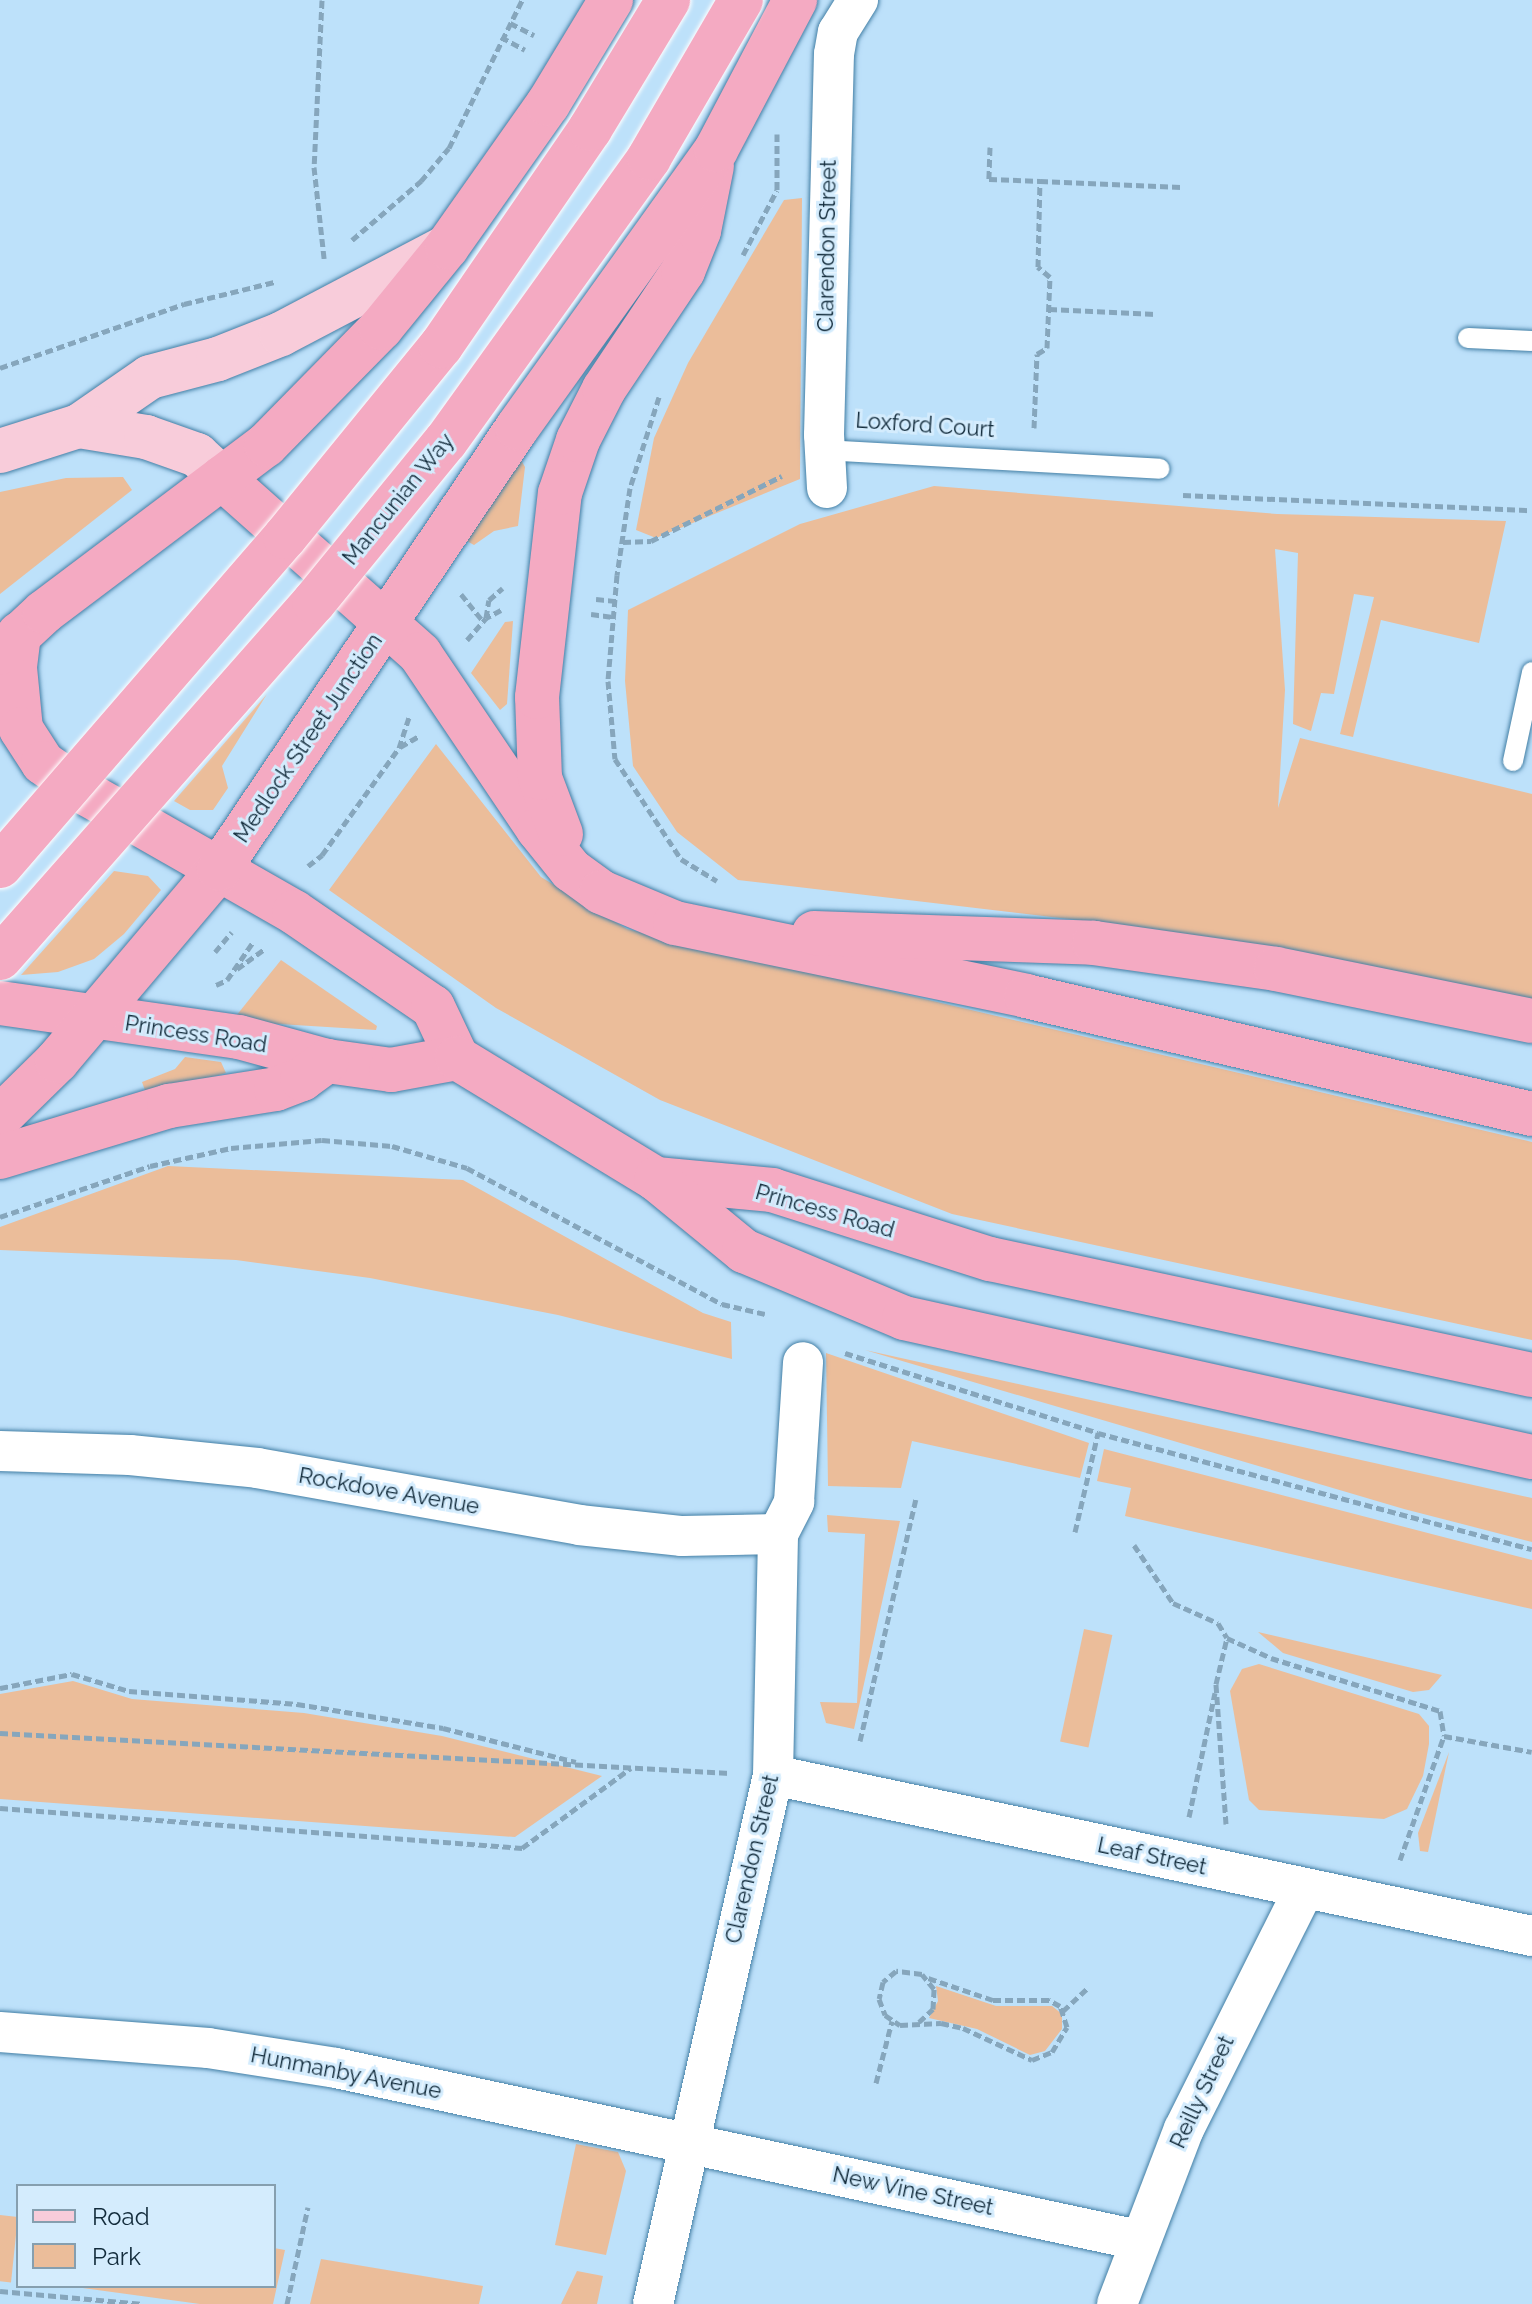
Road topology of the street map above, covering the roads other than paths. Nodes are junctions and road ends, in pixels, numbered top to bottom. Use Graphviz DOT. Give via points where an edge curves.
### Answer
graph roads {
  1 [pos="611,0"];
  2 [pos="668,0"];
  3 [pos="741,0"];
  4 [pos="795,0"];
  5 [pos="855,4"];
  6 [pos="716,150"];
  7 [pos="447,247"];
  8 [pos="1468,338"];
  9 [pos="1532,341"];
  10 [pos="79,426"];
  11 [pos="0,451"];
  12 [pos="825,467"];
  13 [pos="1159,469"];
  14 [pos="222,478"];
  15 [pos="384,624"];
  16 [pos="9,643"];
  17 [pos="1532,672"];
  18 [pos="1513,761"];
  19 [pos="0,866"];
  20 [pos="219,869"];
  21 [pos="601,892"];
  22 [pos="714,932"];
  23 [pos="0,958"];
  24 [pos="0,1003"];
  25 [pos="95,1016"];
  26 [pos="1532,1021"];
  27 [pos="457,1058"];
  28 [pos="327,1061"];
  29 [pos="1532,1114"];
  30 [pos="0,1117"];
  31 [pos="0,1157"];
  32 [pos="656,1179"];
  33 [pos="819,1356"];
  34 [pos="1532,1375"];
  35 [pos="0,1451"];
  36 [pos="1532,1457"];
  37 [pos="778,1534"];
  38 [pos="773,1775"];
  39 [pos="1304,1889"];
  40 [pos="1532,1936"];
  41 [pos="0,2032"];
  42 [pos="687,2142"];
  43 [pos="1138,2240"];
  44 [pos="653,2304"];
  45 [pos="1117,2304"];
  1 -- 7 [label="highway" via="548,104"];
  2 -- 19 [label="highway, bridge" via="590,129 441,346 304,515"];
  3 -- 23 [label="highway, Mancunian Way, bridge" via="649,158 446,441 314,602"];
  4 -- 6 [label="highway"];
  5 -- 12 [label="street, Clarendon Street" via="834,54"];
  6 -- 15 [label="highway"];
  6 -- 21 [label="highway" via="699,231 683,271 604,389 578,440 553,532 537,697 540,778 557,827"];
  7 -- 10 [label="main road" via="281,334 210,362 150,377"];
  7 -- 14 [label="highway" via="381,328 285,427"];
  8 -- 9 [label="lane"];
  10 -- 11 [label="main road"];
  10 -- 14 [label="main road" via="146,437 197,455"];
  12 -- 13 [label="lane"];
  14 -- 15 [label="highway, Medlock Street Junction"];
  14 -- 16 [label="highway"];
  15 -- 20 [label="highway, Medlock Street Junction"];
  15 -- 21 [label="highway" via="420,654 571,870"];
  16 -- 20 [label="highway" via="21,729 43,763"];
  17 -- 18 [label="lane"];
  20 -- 25 [label="highway, Medlock Street Junction"];
  20 -- 27 [label="highway" via="294,912 433,1007"];
  21 -- 22 [label="highway" via="675,923"];
  22 -- 26 [label="highway" via="1094,943 1276,969"];
  22 -- 29 [label="highway" via="1026,996"];
  24 -- 25 [label="highway"];
  25 -- 28 [label="highway, Princess Road" via="239,1037"];
  25 -- 30 [label="highway, Medlock Street Junction"];
  27 -- 28 [label="highway, Princess Road" via="391,1070"];
  27 -- 32 [label="highway, Princess Road"];
  28 -- 31 [label="highway" via="276,1089 169,1106"];
  32 -- 34 [label="highway, Princess Road" via="772,1190 990,1259"];
  32 -- 36 [label="highway" via="744,1251 904,1318"];
  33 -- 37 [label="street, Clarendon Street" via="794,1502"];
  35 -- 37 [label="street, Rockdove Avenue" via="130,1455 257,1468 594,1527 682,1536"];
  37 -- 38 [label="street, Clarendon Street"];
  38 -- 39 [label="street, Leaf Street"];
  38 -- 42 [label="street, Clarendon Street"];
  39 -- 40 [label="street, Leaf Street"];
  39 -- 43 [label="street, Reilly Street" via="1237,2015"];
  41 -- 42 [label="street, Hunmanby Avenue" via="193,2047 336,2068"];
  42 -- 43 [label="street, New Vine Street"];
  42 -- 44 [label="street, Clarendon Street"];
  43 -- 45 [label="street, Reilly Street"];
}
